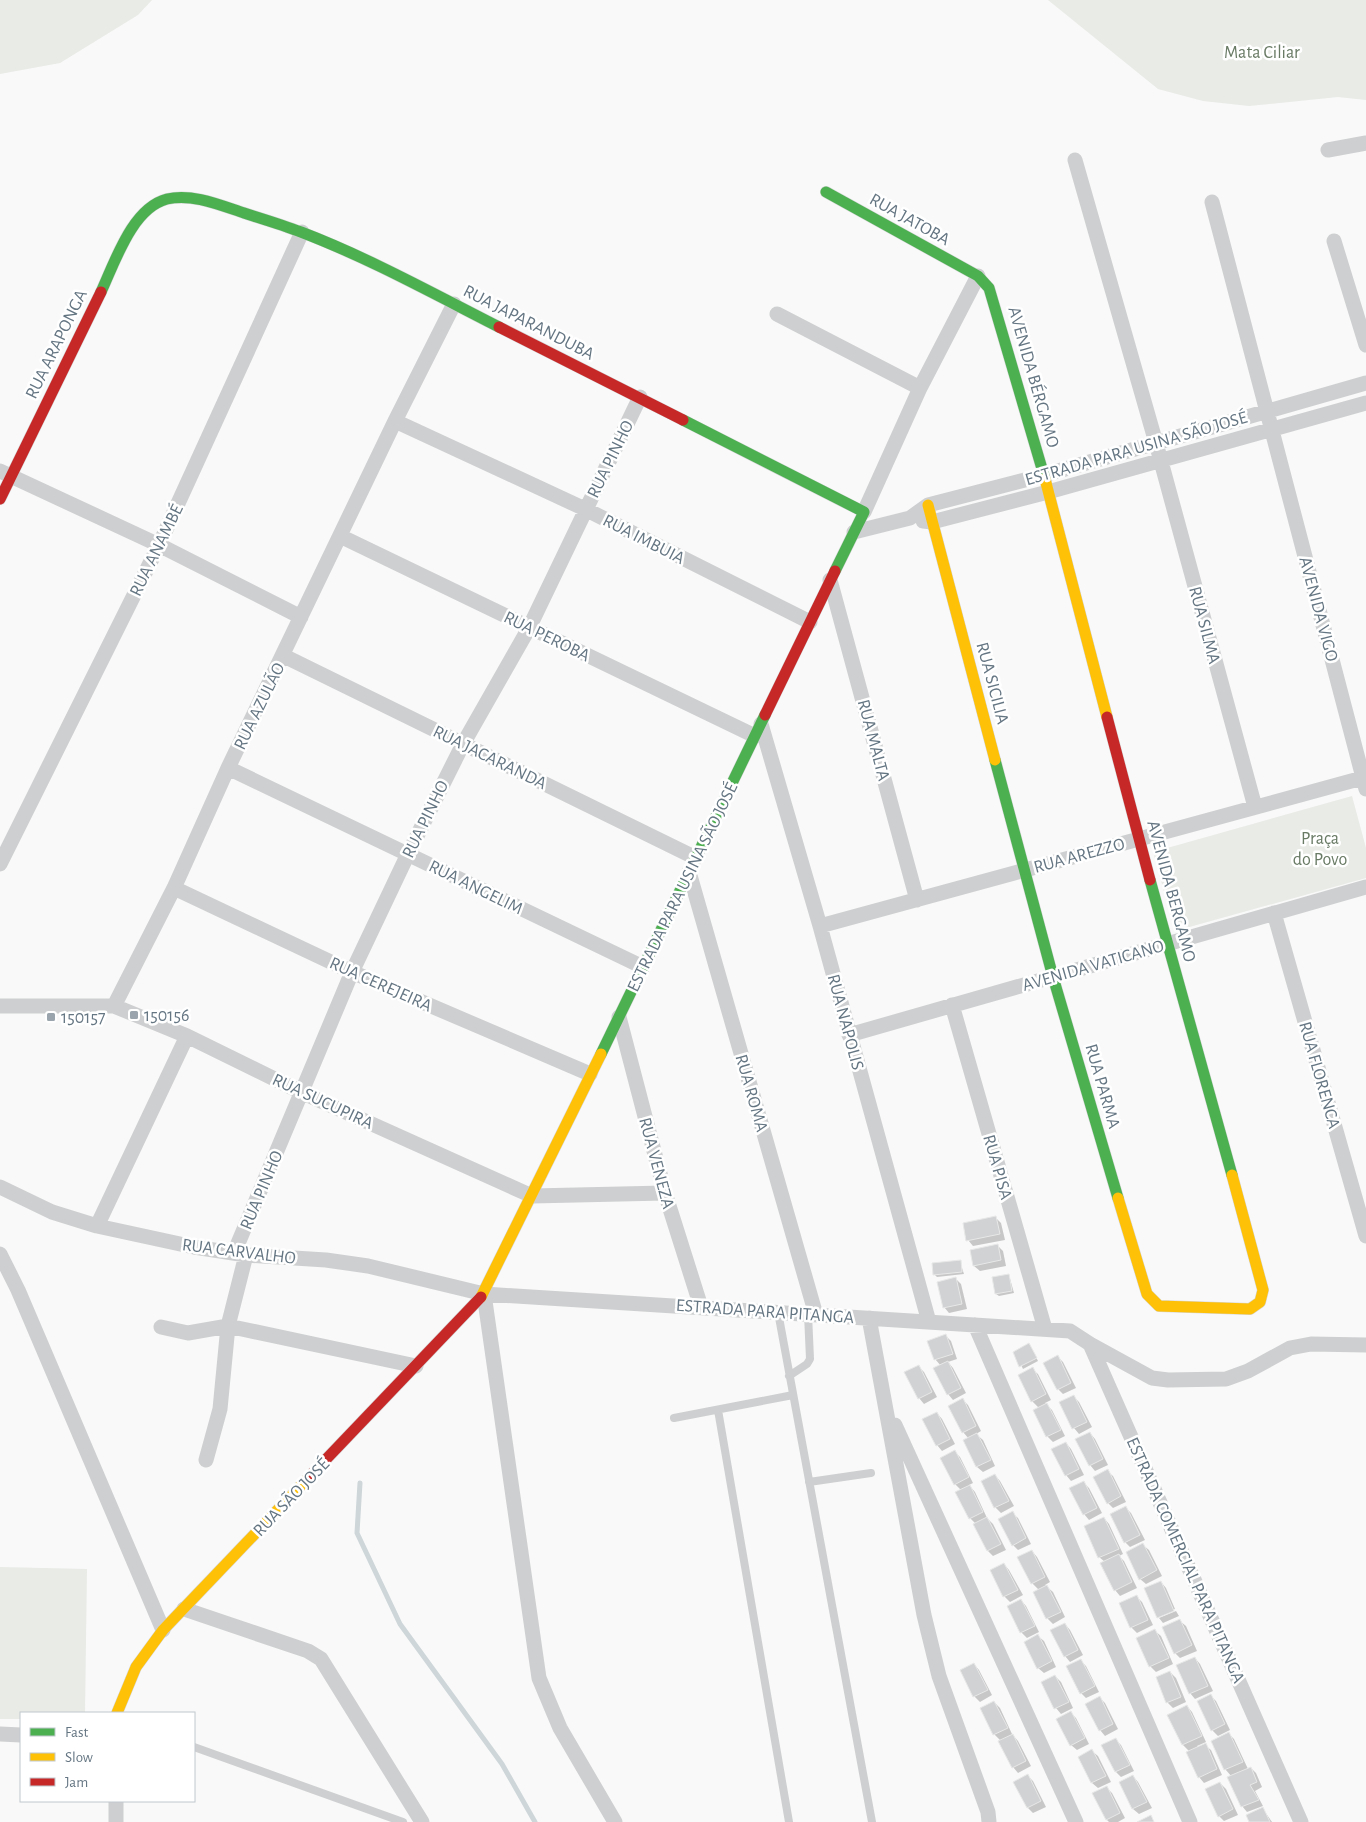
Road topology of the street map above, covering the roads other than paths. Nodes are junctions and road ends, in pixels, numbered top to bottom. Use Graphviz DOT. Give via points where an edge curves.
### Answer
graph roads {
  1 [pos="1366,143"];
  2 [pos="1328,150"];
  3 [pos="1075,160"];
  4 [pos="826,192"];
  5 [pos="1212,202"];
  6 [pos="147,209"];
  7 [pos="302,232"];
  8 [pos="1334,241"];
  9 [pos="978,276"];
  10 [pos="454,304"];
  11 [pos="777,314"];
  12 [pos="1366,345"];
  13 [pos="1366,383"];
  14 [pos="920,388"];
  15 [pos="640,398"];
  16 [pos="1366,403"];
  17 [pos="1267,411"];
  18 [pos="395,421"];
  19 [pos="1272,429"];
  20 [pos="1156,443"];
  21 [pos="1161,460"];
  22 [pos="5,474"];
  23 [pos="1044,475"];
  24 [pos="1048,492"];
  25 [pos="0,498"];
  26 [pos="928,505"];
  27 [pos="585,509"];
  28 [pos="864,512"];
  29 [pos="910,518"];
  30 [pos="932,522"];
  31 [pos="854,532"];
  32 [pos="340,536"];
  33 [pos="159,546"];
  34 [pos="830,580"];
  35 [pos="301,617"];
  36 [pos="810,622"];
  37 [pos="529,628"];
  38 [pos="284,656"];
  39 [pos="758,730"];
  40 [pos="463,744"];
  41 [pos="228,768"];
  42 [pos="1365,781"];
  43 [pos="1255,807"];
  44 [pos="1139,839"];
  45 [pos="408,854"];
  46 [pos="696,858"];
  47 [pos="0,864"];
  48 [pos="1023,871"];
  49 [pos="689,872"];
  50 [pos="1366,887"];
  51 [pos="174,888"];
  52 [pos="917,900"];
  53 [pos="1274,913"];
  54 [pos="820,926"];
  55 [pos="1168,944"];
  56 [pos="643,967"];
  57 [pos="352,972"];
  58 [pos="1053,977"];
  59 [pos="0,1006"];
  60 [pos="114,1006"];
  61 [pos="952,1006"];
  62 [pos="619,1017"];
  63 [pos="849,1035"];
  64 [pos="187,1036"];
  65 [pos="590,1074"];
  66 [pos="302,1093"];
  67 [pos="0,1187"];
  68 [pos="665,1193"];
  69 [pos="532,1196"];
  70 [pos="97,1226"];
  71 [pos="1366,1236"];
  72 [pos="0,1254"];
  73 [pos="240,1254"];
  74 [pos="484,1294"];
  75 [pos="1159,1306"];
  76 [pos="701,1307"];
  77 [pos="778,1312"];
  78 [pos="812,1314"];
  79 [pos="869,1318"];
  80 [pos="929,1322"];
  81 [pos="975,1325"];
  82 [pos="228,1326"];
  83 [pos="161,1327"];
  84 [pos="1045,1329"];
  85 [pos="1090,1344"];
  86 [pos="1366,1345"];
  87 [pos="416,1366"];
  88 [pos="790,1376"];
  89 [pos="793,1395"];
  90 [pos="886,1404"];
  91 [pos="718,1410"];
  92 [pos="674,1418"];
  93 [pos="206,1460"];
  94 [pos="871,1473"];
  95 [pos="809,1482"];
  96 [pos="184,1609"];
  97 [pos="163,1630"];
  98 [pos="116,1712"];
  99 [pos="0,1734"];
  100 [pos="20,1735"];
  101 [pos="195,1747"];
  102 [pos="116,1802"];
  103 [pos="116,1822"];
  104 [pos="403,1822"];
  105 [pos="422,1822"];
  106 [pos="615,1822"];
  107 [pos="789,1822"];
  108 [pos="872,1822"];
  109 [pos="989,1822"];
  110 [pos="1076,1822"];
  111 [pos="1190,1822"];
  112 [pos="1301,1822"];
  1 -- 2 [label="street"];
  3 -- 20 [label="street, RUA SILMA"];
  4 -- 9 [label="street, RUA JATOBA"];
  5 -- 17 [label="street, AVENIDA VIGO"];
  6 -- 7 [label="street, RUA JAPARANDUBA" via="166,199 205,200"];
  6 -- 22 [label="street, RUA ARAPONGA" via="136,221"];
  7 -- 10 [label="street, RUA JAPARANDUBA"];
  7 -- 33 [label="street, RUA ANAMBÉ"];
  8 -- 12 [label="street"];
  9 -- 14 [label="street"];
  9 -- 23 [label="street, AVENIDA BÉRGAMO" via="994,300"];
  10 -- 15 [label="street, RUA JAPARANDUBA"];
  10 -- 18 [label="street, RUA AZULÃO"];
  11 -- 14 [label="street"];
  13 -- 17 [label="street, ESTRADA PARA USINA SÃO JOSÉ"];
  14 -- 28 [label="street"];
  15 -- 27 [label="street, RUA PINHO"];
  15 -- 28 [label="street, RUA JAPARANDUBA"];
  16 -- 19 [label="street, ESTRADA PARA USINA SÃO JOSÉ"];
  17 -- 19 [label="street, AVENIDA VIGO"];
  17 -- 20 [label="street, ESTRADA PARA USINA SÃO JOSÉ"];
  18 -- 27 [label="street, RUA IMBUIA"];
  18 -- 32 [label="street, RUA AZULÃO"];
  19 -- 21 [label="street, ESTRADA PARA USINA SÃO JOSÉ"];
  19 -- 42 [label="street, AVENIDA VIGO"];
  20 -- 21 [label="street, RUA SILMA"];
  20 -- 23 [label="street, ESTRADA PARA USINA SÃO JOSÉ"];
  21 -- 24 [label="street, ESTRADA PARA USINA SÃO JOSÉ"];
  21 -- 43 [label="street, RUA SILMA"];
  22 -- 25 [label="street, RUA ARAPONGA"];
  22 -- 33 [label="street"];
  23 -- 24 [label="street, AVENIDA BÉRGAMO"];
  23 -- 26 [label="street, ESTRADA PARA USINA SÃO JOSÉ"];
  24 -- 30 [label="street, ESTRADA PARA USINA SÃO JOSÉ"];
  24 -- 44 [label="street, AVENIDA BERGAMO"];
  26 -- 29 [label="street, ESTRADA PARA USINA SÃO JOSÉ"];
  26 -- 30 [label="street, RUA SICILIA"];
  27 -- 36 [label="street, RUA IMBUIA"];
  27 -- 37 [label="street, RUA PINHO"];
  28 -- 31 [label="street"];
  29 -- 30 [label="street, ESTRADA PARA USINA SÃO JOSÉ"];
  29 -- 31 [label="street, ESTRADA PARA USINA SÃO JOSÉ"];
  30 -- 48 [label="street, RUA SICILIA"];
  31 -- 34 [label="street, ESTRADA PARA USINA SÃO JOSÉ"];
  32 -- 35 [label="street, RUA AZULÃO"];
  32 -- 37 [label="street, RUA PEROBA"];
  33 -- 35 [label="street"];
  33 -- 47 [label="street, RUA ANAMBÉ"];
  34 -- 36 [label="street, ESTRADA PARA USINA SÃO JOSÉ"];
  34 -- 52 [label="street, RUA MALTA"];
  35 -- 38 [label="street, RUA AZULÃO"];
  36 -- 39 [label="street, ESTRADA PARA USINA SÃO JOSÉ"];
  37 -- 39 [label="street, RUA PEROBA"];
  37 -- 40 [label="street, RUA PINHO"];
  38 -- 40 [label="street, RUA JACARANDA"];
  38 -- 41 [label="street, RUA AZULÃO"];
  39 -- 46 [label="street, ESTRADA PARA USINA SÃO JOSÉ"];
  39 -- 54 [label="street, RUA NAPOLIS"];
  40 -- 45 [label="street, RUA PINHO"];
  40 -- 46 [label="street, RUA JACARANDA"];
  41 -- 45 [label="street, RUA ANGELIM"];
  41 -- 51 [label="street, RUA AZULÃO"];
  42 -- 43 [label="street, RUA AREZZO"];
  43 -- 44 [label="street, RUA AREZZO"];
  44 -- 48 [label="street, RUA AREZZO"];
  44 -- 55 [label="street, AVENIDA BERGAMO"];
  45 -- 56 [label="street, RUA ANGELIM"];
  45 -- 57 [label="street, RUA PINHO"];
  46 -- 49 [label="street, ESTRADA PARA USINA SÃO JOSÉ"];
  48 -- 52 [label="street, RUA AREZZO"];
  48 -- 58 [label="street, RUA PARMA"];
  49 -- 56 [label="street, ESTRADA PARA USINA SÃO JOSÉ"];
  49 -- 78 [label="street, RUA ROMA"];
  50 -- 53 [label="street, AVENIDA VATICANO"];
  51 -- 57 [label="street, RUA CEREJEIRA"];
  51 -- 60 [label="street, RUA AZULÃO"];
  52 -- 54 [label="street, RUA AREZZO"];
  53 -- 55 [label="street, AVENIDA VATICANO"];
  53 -- 71 [label="street, RUA FLORENCA"];
  54 -- 63 [label="street, RUA NAPOLIS"];
  55 -- 58 [label="street, AVENIDA VATICANO"];
  55 -- 75 [label="street, AVENIDA BERGAMO" via="1263,1290 1258,1306 1250,1309"];
  56 -- 62 [label="street, ESTRADA PARA USINA SÃO JOSÉ"];
  57 -- 65 [label="street, RUA CEREJEIRA"];
  57 -- 66 [label="street, RUA PINHO"];
  58 -- 61 [label="street, AVENIDA VATICANO"];
  58 -- 75 [label="street, RUA PARMA" via="1143,1286 1151,1301"];
  59 -- 60 [label="street"];
  60 -- 64 [label="street, RUA SUCUPIRA"];
  61 -- 63 [label="street, AVENIDA VATICANO"];
  61 -- 84 [label="street, RUA PISA"];
  62 -- 65 [label="street, ESTRADA PARA USINA SÃO JOSÉ"];
  62 -- 68 [label="street, RUA VENEZA"];
  63 -- 80 [label="street, RUA NAPOLIS"];
  64 -- 66 [label="street, RUA SUCUPIRA"];
  64 -- 70 [label="street"];
  65 -- 69 [label="street, ESTRADA PARA USINA SÃO JOSÉ"];
  66 -- 69 [label="street, RUA SUCUPIRA"];
  66 -- 73 [label="street, RUA PINHO"];
  67 -- 70 [label="street, RUA CARVALHO" via="52,1212"];
  68 -- 69 [label="street"];
  68 -- 76 [label="street, RUA VENEZA"];
  69 -- 74 [label="street, ESTRADA PARA USINA SÃO JOSÉ"];
  70 -- 73 [label="street, RUA CARVALHO"];
  72 -- 97 [label="street"];
  73 -- 74 [label="street, RUA CARVALHO" via="368,1266"];
  73 -- 82 [label="street, RUA PINHO"];
  74 -- 76 [label="street, ESTRADA PARA PITANGA"];
  74 -- 87 [label="street, RUA SÃO JOSÉ"];
  74 -- 106 [label="street" via="539,1678 560,1728"];
  76 -- 77 [label="street, ESTRADA PARA PITANGA"];
  77 -- 78 [label="street, ESTRADA PARA PITANGA"];
  77 -- 88 [label="lane"];
  78 -- 79 [label="street, ESTRADA PARA PITANGA"];
  78 -- 88 [label="lane" via="810,1359"];
  79 -- 80 [label="street, ESTRADA PARA PITANGA"];
  79 -- 90 [label="street"];
  80 -- 81 [label="street, ESTRADA PARA PITANGA"];
  81 -- 84 [label="street, ESTRADA PARA PITANGA"];
  81 -- 111 [label="street"];
  82 -- 83 [label="street" via="188,1333"];
  82 -- 87 [label="street"];
  82 -- 93 [label="street, RUA PINHO" via="220,1409"];
  84 -- 85 [label="street" via="1070,1331"];
  85 -- 86 [label="street" via="1152,1378 1168,1380 1226,1379 1290,1348 1310,1344"];
  85 -- 112 [label="street, ESTRADA COMERCIAL PARA PITANGA"];
  87 -- 96 [label="street, RUA SÃO JOSÉ"];
  88 -- 89 [label="lane"];
  89 -- 91 [label="lane"];
  89 -- 95 [label="lane"];
  90 -- 109 [label="street" via="924,1614 939,1676"];
  90 -- 110 [label="street"];
  91 -- 92 [label="lane"];
  91 -- 107 [label="lane"];
  94 -- 95 [label="lane"];
  95 -- 108 [label="lane"];
  96 -- 97 [label="street, RUA SÃO JOSÉ"];
  96 -- 105 [label="street" via="308,1651 321,1659"];
  97 -- 98 [label="street, RUA SÃO JOSÉ" via="136,1667"];
  99 -- 100 [label="street"];
  101 -- 104 [label="lane"];
  102 -- 103 [label="street"];
}
